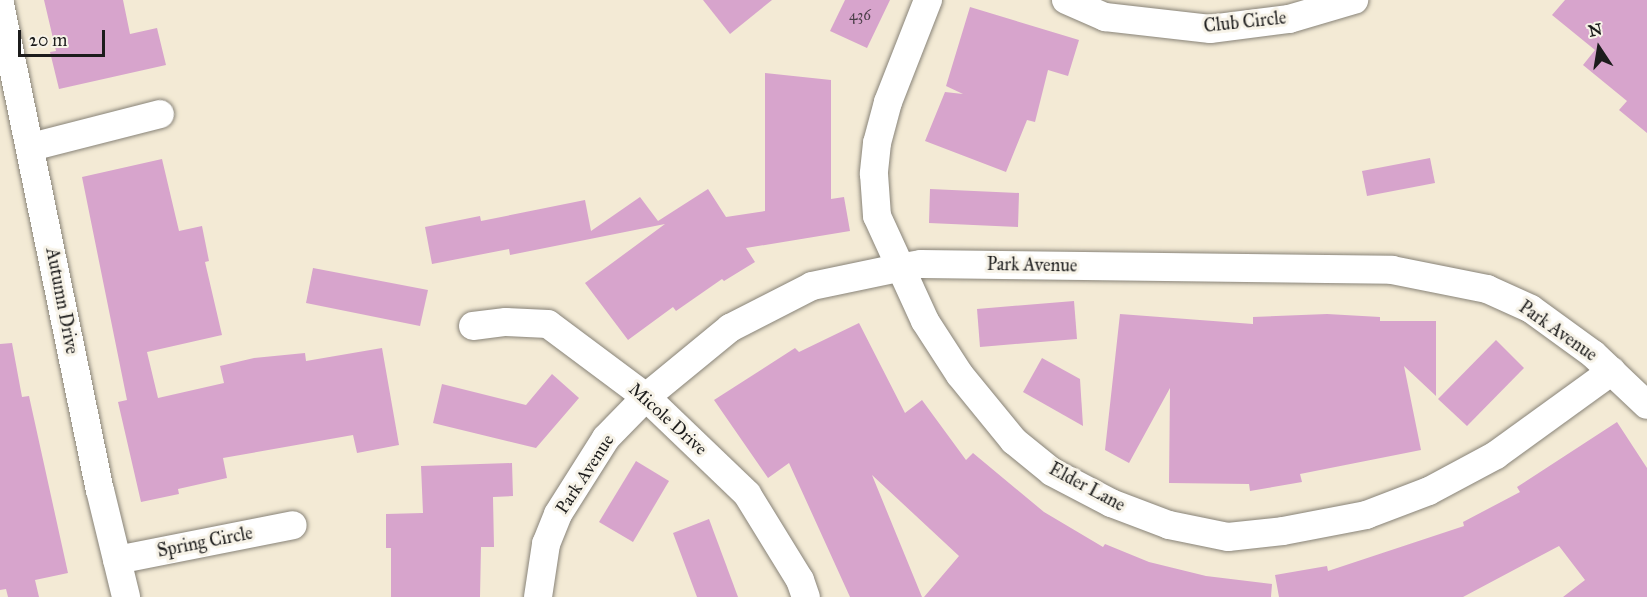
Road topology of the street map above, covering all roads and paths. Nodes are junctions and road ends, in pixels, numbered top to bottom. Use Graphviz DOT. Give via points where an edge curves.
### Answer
graph roads {
  1 [pos="928,0"];
  2 [pos="1066,0"];
  3 [pos="1354,0"];
  4 [pos="0,4"];
  5 [pos="160,114"];
  6 [pos="31,147"];
  7 [pos="898,267"];
  8 [pos="474,326"];
  9 [pos="1612,371"];
  10 [pos="646,397"];
  11 [pos="1647,405"];
  12 [pos="293,525"];
  13 [pos="117,560"];
  14 [pos="126,597"];
  15 [pos="538,597"];
  16 [pos="806,597"];
  1 -- 7 [label="street, Elder Lane" via="888,102 877,143 877,216"];
  2 -- 3 [label="street, Club Circle" via="1105,17 1210,29 1290,19"];
  4 -- 6 [label="street, Autumn Drive"];
  5 -- 6 [label="street"];
  6 -- 13 [label="street, Autumn Drive"];
  7 -- 9 [label="street, Park Avenue" via="921,264 1392,270 1487,289 1531,309"];
  7 -- 9 [label="street, Elder Lane" via="960,375 1014,441 1052,472 1111,503 1169,525 1228,537 1366,515 1429,491 1496,455"];
  7 -- 10 [label="street, Park Avenue" via="812,286 730,328"];
  8 -- 10 [label="street, Micole Drive" via="506,322 548,324"];
  9 -- 11 [label="street, Park Avenue"];
  10 -- 15 [label="street, Park Avenue" via="606,438 558,514 546,544"];
  10 -- 16 [label="street, Micole Drive" via="747,494 800,580"];
  12 -- 13 [label="street, Spring Circle"];
  13 -- 14 [label="street, Autumn Drive"];
}
